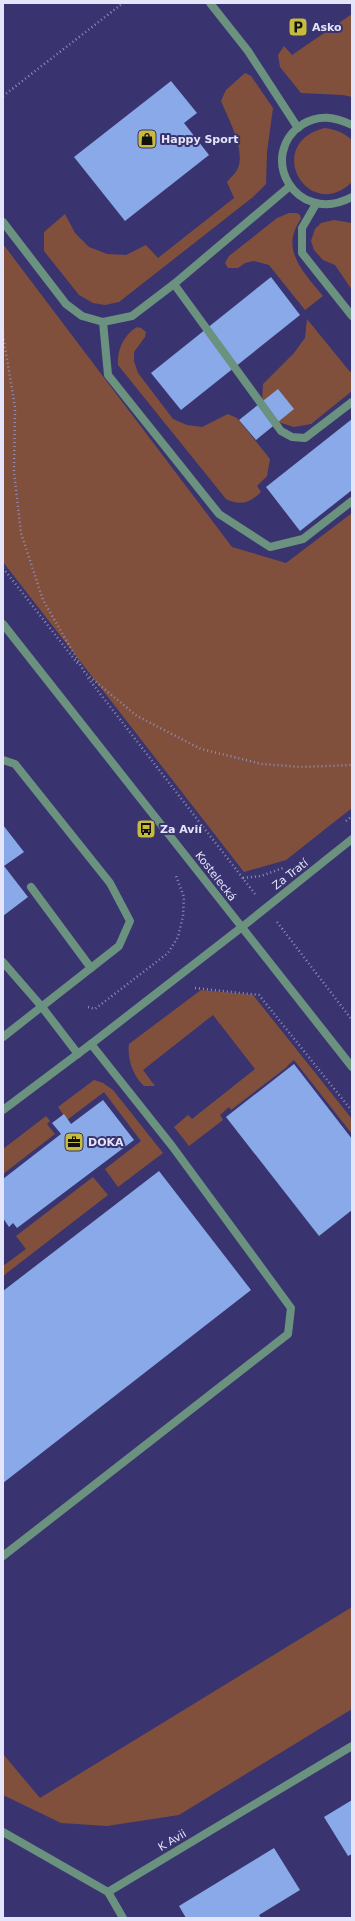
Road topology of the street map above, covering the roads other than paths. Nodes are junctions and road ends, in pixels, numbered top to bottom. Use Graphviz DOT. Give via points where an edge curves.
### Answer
graph roads {
  1 [pos="210,3"];
  2 [pos="352,125"];
  3 [pos="298,128"];
  4 [pos="290,186"];
  5 [pos="352,197"];
  6 [pos="316,204"];
  7 [pos="3,222"];
  8 [pos="174,284"];
  9 [pos="352,316"];
  10 [pos="103,322"];
  11 [pos="352,402"];
  12 [pos="352,501"];
  13 [pos="3,624"];
  14 [pos="3,760"];
  15 [pos="352,839"];
  16 [pos="31,887"];
  17 [pos="242,927"];
  18 [pos="3,962"];
  19 [pos="91,968"];
  20 [pos="42,1007"];
  21 [pos="3,1037"];
  22 [pos="91,1044"];
  23 [pos="78,1054"];
  24 [pos="352,1067"];
  25 [pos="3,1110"];
  26 [pos="3,1556"];
  27 [pos="352,1746"];
  28 [pos="3,1832"];
  29 [pos="108,1892"];
  30 [pos="123,1918"];
  1 -- 3 [label="street" via="248,51"];
  2 -- 3 [label="street" via="339,118 325,117 310,120"];
  3 -- 4 [label="street" via="289,137 282,162 284,175"];
  4 -- 6 [label="street" via="297,194"];
  4 -- 8 [label="street"];
  5 -- 6 [label="street" via="341,203"];
  6 -- 9 [label="street" via="302,228 302,253"];
  7 -- 10 [label="street" via="66,304 82,316"];
  8 -- 10 [label="street" via="132,316"];
  8 -- 11 [label="street" via="281,431 292,437 305,438"];
  10 -- 12 [label="street" via="108,375 219,514 270,547 303,539"];
  13 -- 17 [label="street, Kostelecká"];
  14 -- 19 [label="street" via="15,764 105,877 130,921 119,946"];
  15 -- 17 [label="street, Za Tratí"];
  16 -- 19 [label="street"];
  17 -- 22 [label="street"];
  17 -- 24 [label="street, Kostelecká"];
  18 -- 20 [label="street"];
  19 -- 20 [label="street"];
  20 -- 21 [label="street"];
  20 -- 23 [label="street"];
  22 -- 23 [label="street"];
  22 -- 26 [label="street" via="172,1146 291,1308 288,1334"];
  23 -- 25 [label="street"];
  27 -- 29 [label="street, K Avii"];
  28 -- 29 [label="street"];
  29 -- 30 [label="street"];
}
